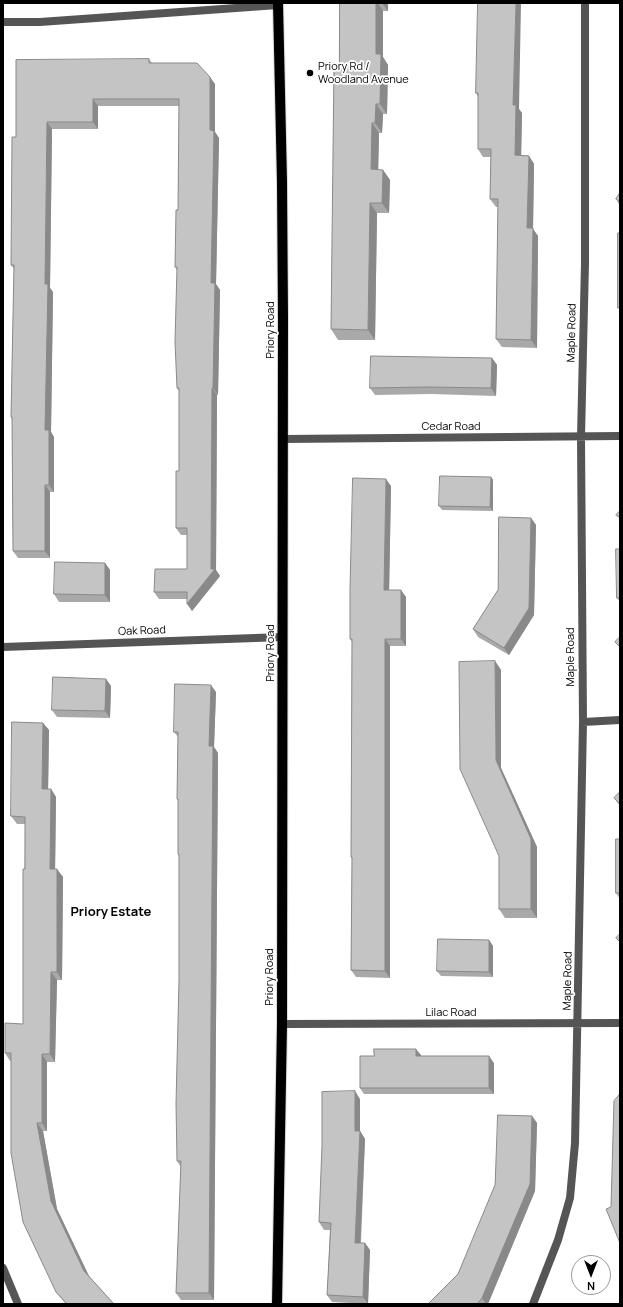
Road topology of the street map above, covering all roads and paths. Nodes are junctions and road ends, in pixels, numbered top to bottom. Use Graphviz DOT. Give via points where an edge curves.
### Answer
graph roads {
  1 [pos="585,3"];
  2 [pos="278,4"];
  3 [pos="3,22"];
  4 [pos="620,436"];
  5 [pos="581,437"];
  6 [pos="283,439"];
  7 [pos="283,636"];
  8 [pos="3,647"];
  9 [pos="620,720"];
  10 [pos="583,722"];
  11 [pos="620,1023"];
  12 [pos="282,1024"];
  13 [pos="578,1024"];
  14 [pos="3,1268"];
  15 [pos="18,1304"];
  16 [pos="277,1304"];
  17 [pos="533,1304"];
  1 -- 5 [label="street, Maple Road" via="585,263"];
  2 -- 3 [label="street" via="40,22"];
  2 -- 6 [label="main road, Priory Road"];
  4 -- 5 [label="street, Cedar Road"];
  5 -- 6 [label="street, Cedar Road"];
  5 -- 10 [label="street, Maple Road"];
  6 -- 7 [label="main road, Priory Road"];
  7 -- 8 [label="street, Oak Road"];
  7 -- 12 [label="main road, Priory Road"];
  9 -- 10 [label="street"];
  10 -- 13 [label="street, Maple Road"];
  11 -- 13 [label="street, Lilac Road"];
  12 -- 13 [label="street, Lilac Road"];
  12 -- 16 [label="main road, Priory Road"];
  13 -- 17 [label="street, Maple Road" via="575,1144 570,1198 558,1240"];
  14 -- 15 [label="street"];
}
